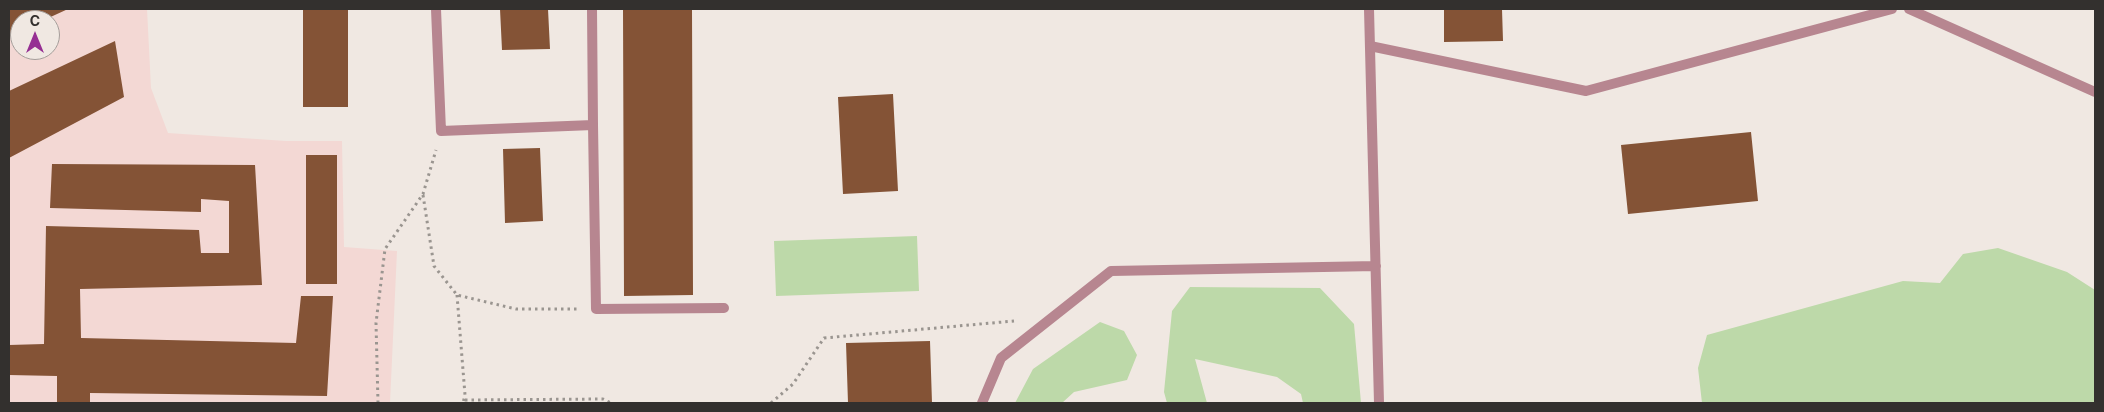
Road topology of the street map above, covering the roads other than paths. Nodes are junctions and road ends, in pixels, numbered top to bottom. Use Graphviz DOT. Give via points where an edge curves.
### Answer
graph roads {
  1 [pos="436,9"];
  2 [pos="592,9"];
  3 [pos="1369,9"];
  4 [pos="1892,9"];
  5 [pos="1909,9"];
  6 [pos="1370,46"];
  7 [pos="2095,92"];
  8 [pos="593,125"];
  9 [pos="1376,266"];
  10 [pos="724,308"];
  11 [pos="982,403"];
  12 [pos="1379,403"];
  1 -- 8 [label="street" via="441,131"];
  2 -- 8 [label="street"];
  3 -- 6 [label="street"];
  4 -- 6 [label="street" via="1586,91"];
  5 -- 7 [label="street"];
  6 -- 9 [label="street"];
  8 -- 10 [label="street" via="596,309"];
  9 -- 11 [label="street" via="1111,271 1001,358"];
  9 -- 12 [label="street"];
}
